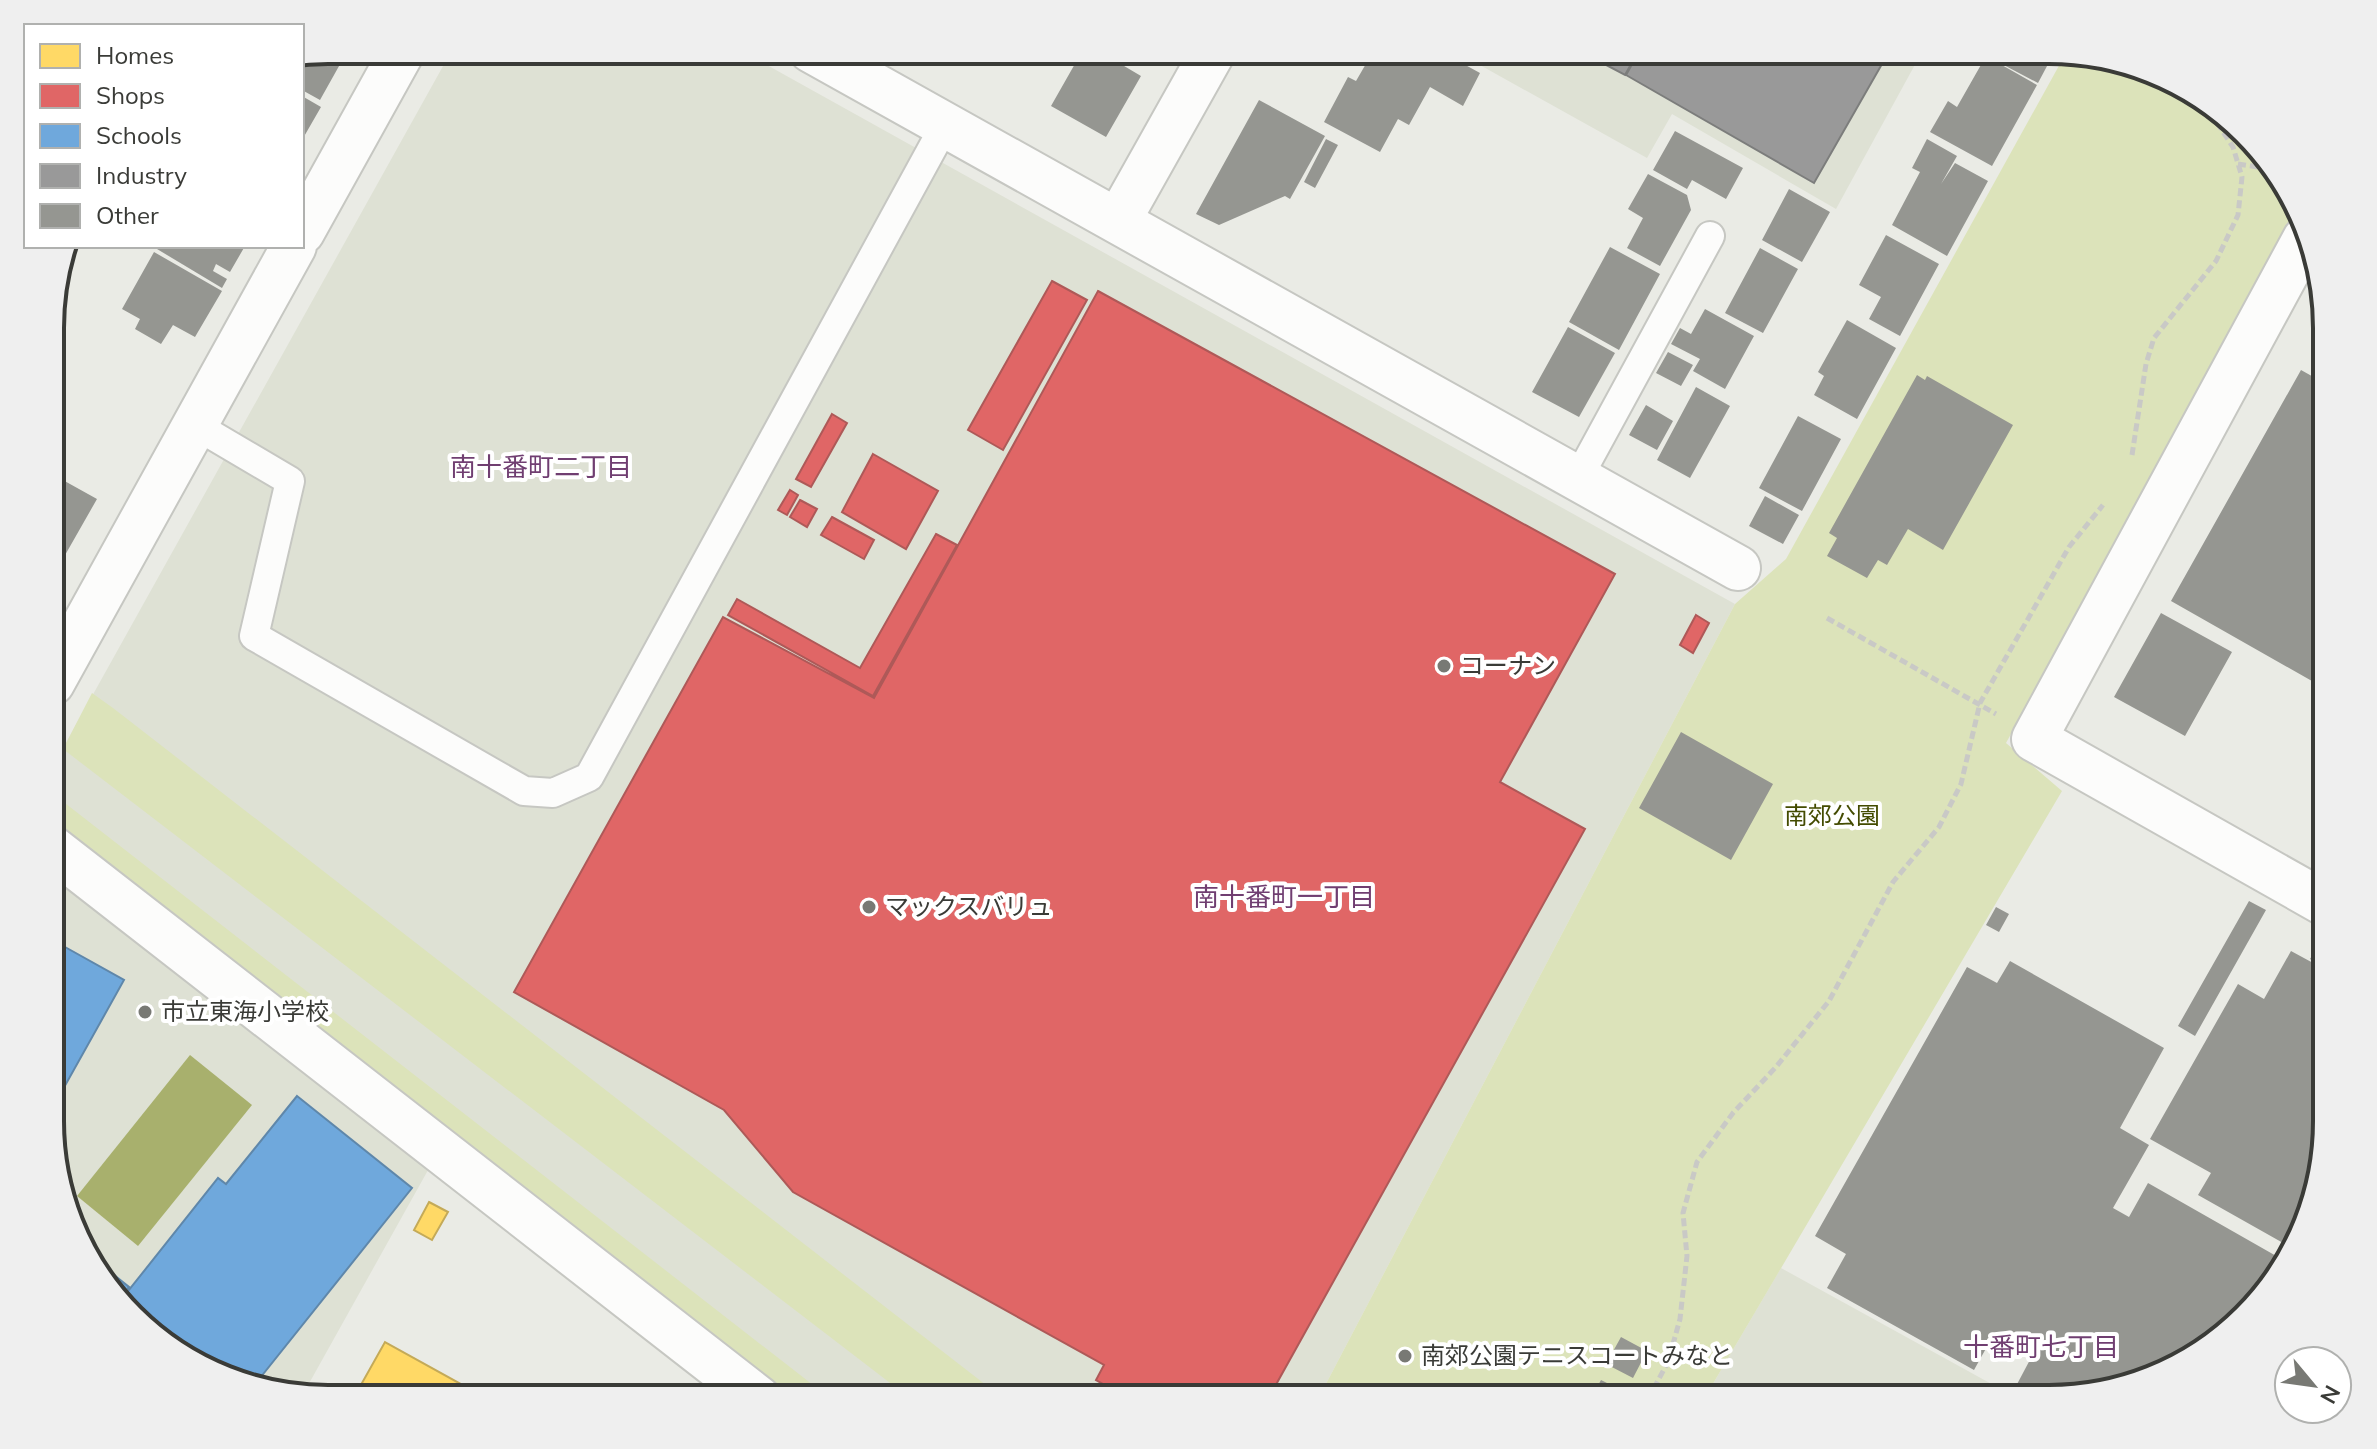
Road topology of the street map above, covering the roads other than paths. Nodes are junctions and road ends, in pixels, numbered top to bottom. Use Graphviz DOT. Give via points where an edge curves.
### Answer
graph roads {
  1 [pos="1206,64"];
  2 [pos="395,65"];
  3 [pos="837,65"];
  4 [pos="945,125"];
  5 [pos="1118,221"];
  6 [pos="304,228"];
  7 [pos="1710,236"];
  8 [pos="293,248"];
  9 [pos="2300,248"];
  10 [pos="195,425"];
  11 [pos="1578,478"];
  12 [pos="1738,568"];
  13 [pos="64,654"];
  14 [pos="64,857"];
  15 [pos="2312,896"];
  16 [pos="741,1385"];
  1 -- 5 [label="street"];
  2 -- 6 [label="street"];
  3 -- 4 [label="street"];
  4 -- 5 [label="street"];
  4 -- 10 [label="lane" via="589,777 553,793 524,791 254,636 290,481"];
  5 -- 11 [label="street"];
  7 -- 11 [label="lane"];
  8 -- 10 [label="street"];
  9 -- 15 [label="street" via="2034,739"];
  10 -- 13 [label="street"];
  11 -- 12 [label="street"];
  14 -- 16 [label="street"];
}
